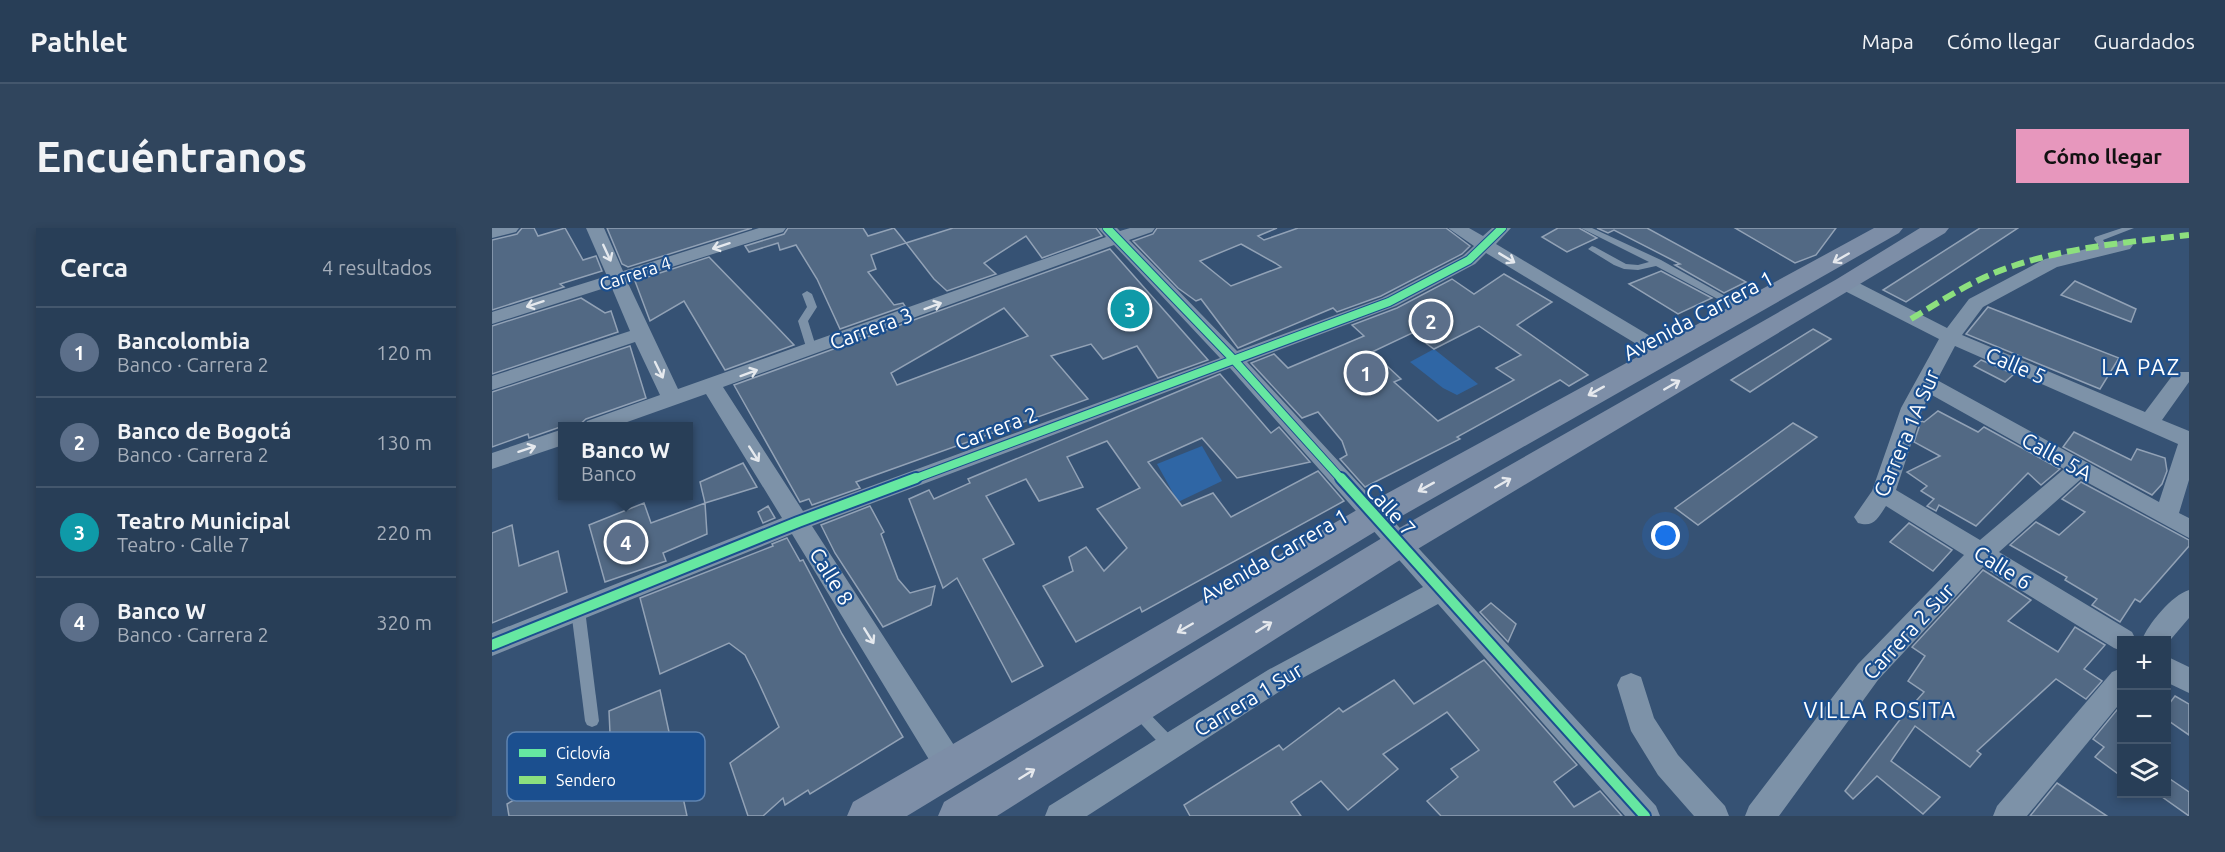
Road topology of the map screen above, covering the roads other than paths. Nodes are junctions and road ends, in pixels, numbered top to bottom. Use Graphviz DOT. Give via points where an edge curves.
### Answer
graph roads {
  1 [pos="510,228"];
  2 [pos="595,228"];
  3 [pos="777,228"];
  4 [pos="1146,228"];
  5 [pos="1457,228"];
  6 [pos="1502,228"];
  7 [pos="1585,228"];
  8 [pos="1890,228"];
  9 [pos="1937,228"];
  10 [pos="492,233"];
  11 [pos="1112,233"];
  12 [pos="2120,241"];
  13 [pos="1485,245"];
  14 [pos="1592,249"];
  15 [pos="1658,262"];
  16 [pos="618,278"];
  17 [pos="1846,284"];
  18 [pos="807,294"];
  19 [pos="1744,310"];
  20 [pos="492,318"];
  21 [pos="641,334"];
  22 [pos="1950,337"];
  23 [pos="812,350"];
  24 [pos="1665,353"];
  25 [pos="1234,360"];
  26 [pos="2182,377"];
  27 [pos="1925,382"];
  28 [pos="492,383"];
  29 [pos="712,386"];
  30 [pos="674,400"];
  31 [pos="607,422"];
  32 [pos="2149,422"];
  33 [pos="558,439"];
  34 [pos="2189,441"];
  35 [pos="492,461"];
  36 [pos="2080,468"];
  37 [pos="1883,493"];
  38 [pos="1374,516"];
  39 [pos="1866,517"];
  40 [pos="2166,517"];
  41 [pos="798,522"];
  42 [pos="2189,529"];
  43 [pos="1399,544"];
  44 [pos="1981,553"];
  45 [pos="1440,590"];
  46 [pos="2189,600"];
  47 [pos="578,610"];
  48 [pos="2117,636"];
  49 [pos="2158,636"];
  50 [pos="492,645"];
  51 [pos="2171,670"];
  52 [pos="2189,681"];
  53 [pos="1631,685"];
  54 [pos="2117,685"];
  55 [pos="1135,707"];
  56 [pos="592,721"];
  57 [pos="1171,746"];
  58 [pos="950,766"];
  59 [pos="977,811"];
  60 [pos="868,816"];
  61 [pos="1060,816"];
  62 [pos="1646,816"];
  63 [pos="1714,816"];
  64 [pos="1760,816"];
  65 [pos="2008,816"];
  1 -- 10 [label="street"];
  2 -- 16 [label="street, one-way"];
  3 -- 16 [label="street, Carrera 4, one-way"];
  4 -- 11 [label="street, Carrera 3"];
  5 -- 13 [label="street"];
  6 -- 13 [label="street, Carrera 2"];
  7 -- 15 [label="lane"];
  8 -- 19 [label="main road, Avenida Carrera 1, one-way"];
  9 -- 17 [label="main road"];
  23 -- 11 [label="street, Carrera 3, one-way"];
  11 -- 25 [label="street, Calle 7"];
  12 -- 22 [label="street, Carrera 1A Sur" via="2051,263 2012,282 1976,303"];
  13 -- 24 [label="street, one-way"];
  13 -- 25 [label="street, Carrera 2" via="1469,260 1389,302"];
  14 -- 15 [label="lane" via="1639,270"];
  15 -- 19 [label="lane"];
  16 -- 20 [label="street, Carrera 4, one-way"];
  16 -- 21 [label="street"];
  17 -- 22 [label="street, Calle 5"];
  43 -- 17 [label="main road, one-way"];
  18 -- 23 [label="lane" via="812,307 802,321"];
  19 -- 24 [label="main road, Avenida Carrera 1"];
  21 -- 28 [label="street"];
  21 -- 30 [label="street, one-way"];
  22 -- 27 [label="street, Carrera 1A Sur"];
  22 -- 32 [label="street, Calle 5"];
  29 -- 23 [label="street, Carrera 3, one-way"];
  24 -- 38 [label="main road, Avenida Carrera 1, one-way"];
  25 -- 38 [label="street, Calle 7"];
  25 -- 41 [label="street, Carrera 2"];
  26 -- 32 [label="street"];
  27 -- 36 [label="street, Calle 5A"];
  27 -- 37 [label="street, Carrera 1A Sur"];
  29 -- 30 [label="street, Carrera 3"];
  29 -- 41 [label="street, Calle 8, one-way"];
  30 -- 31 [label="street, Carrera 3"];
  32 -- 34 [label="street, Calle 5"];
  35 -- 33 [label="street, one-way"];
  34 -- 40 [label="street"];
  36 -- 40 [label="street, Calle 5A"];
  36 -- 44 [label="street, Carrera 2 Sur"];
  37 -- 39 [label="street, Carrera 1A Sur"];
  37 -- 44 [label="street, Calle 6"];
  38 -- 43 [label="street, Calle 7"];
  38 -- 58 [label="main road, Avenida Carrera 1, one-way"];
  40 -- 42 [label="street, Calle 5A"];
  41 -- 47 [label="street, Carrera 2"];
  41 -- 58 [label="street, Calle 8, one-way"];
  43 -- 45 [label="street, Calle 7"];
  55 -- 43 [label="main road, one-way"];
  44 -- 48 [label="street, Calle 6"];
  44 -- 64 [label="street, Carrera 2 Sur" via="1868,672"];
  45 -- 57 [label="street, Carrera 1 Sur" via="1278,678"];
  45 -- 62 [label="street, Calle 7"];
  46 -- 49 [label="street"];
  47 -- 50 [label="street, Carrera 2"];
  47 -- 56 [label="lane"];
  51 -- 52 [label="street"];
  53 -- 63 [label="street" via="1641,722 1668,765"];
  54 -- 65 [label="street"];
  55 -- 57 [label="lane"];
  59 -- 55 [label="main road, one-way"];
  57 -- 61 [label="street, Carrera 1 Sur"];
  58 -- 60 [label="main road, Avenida Carrera 1"];
}
